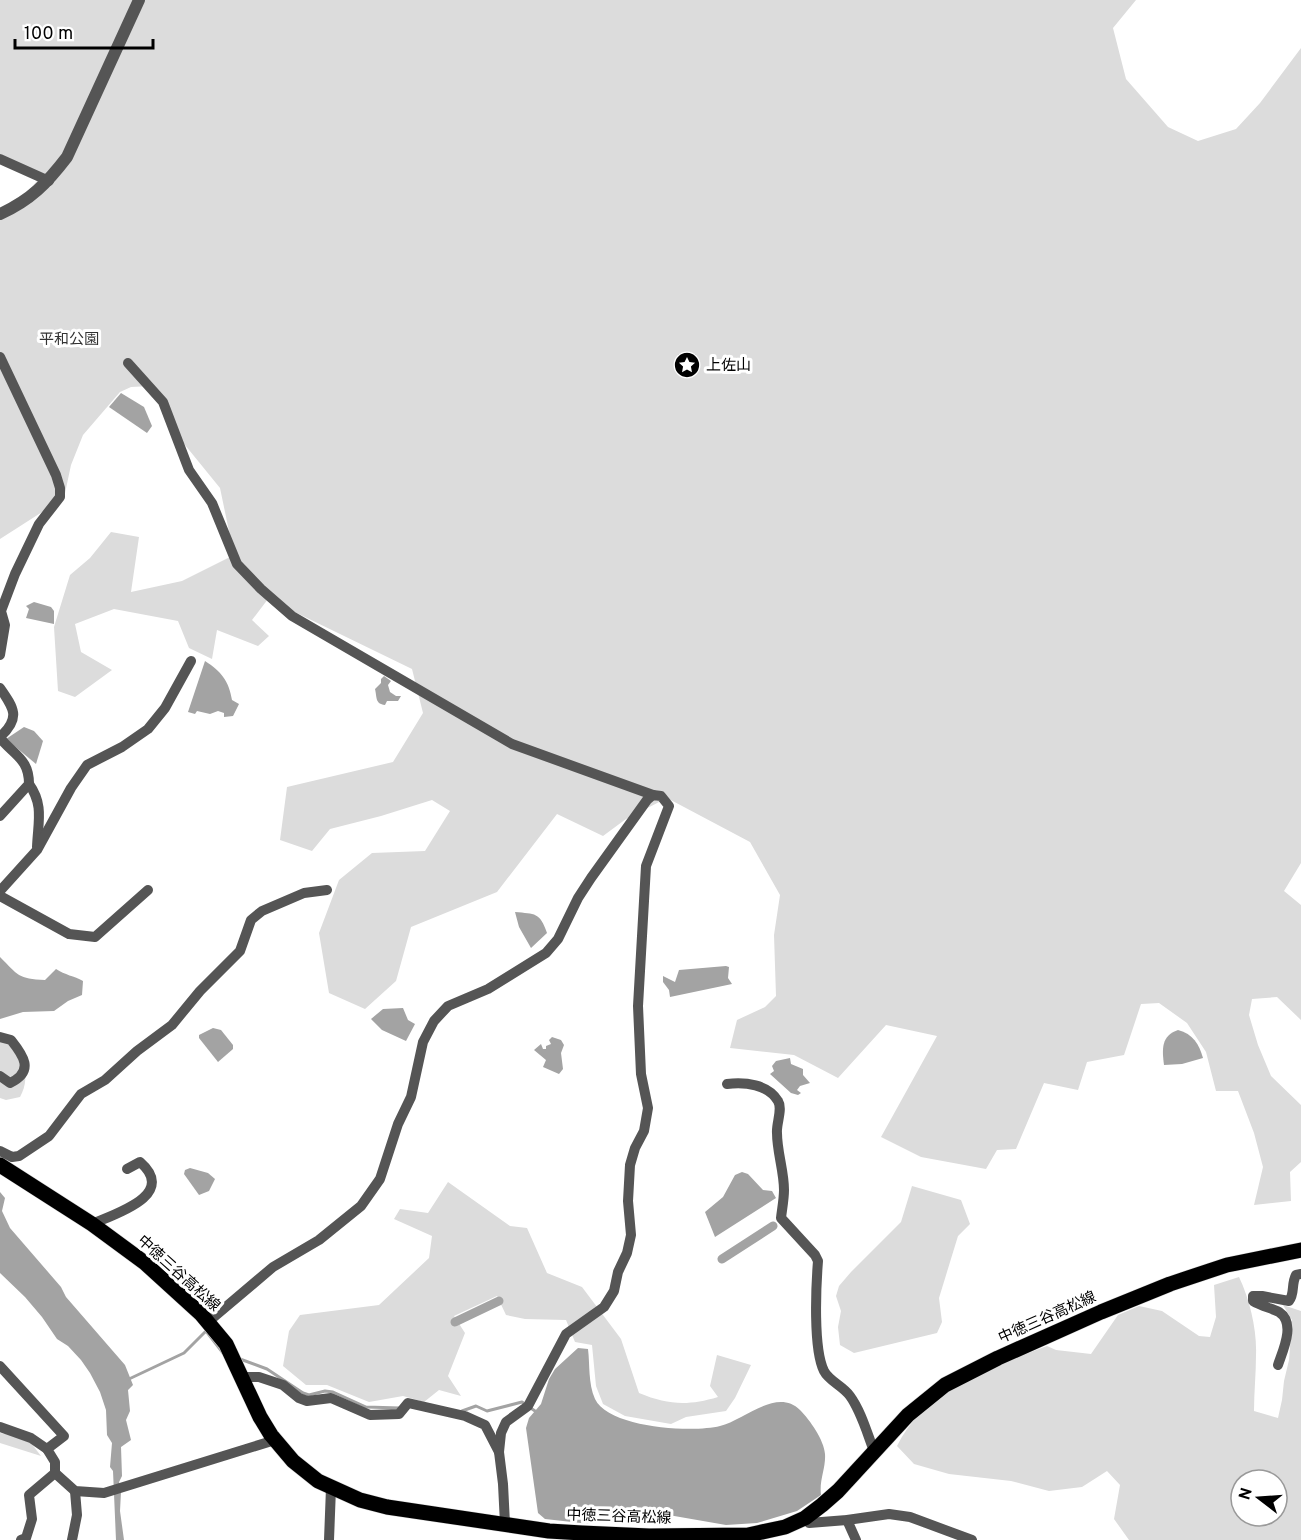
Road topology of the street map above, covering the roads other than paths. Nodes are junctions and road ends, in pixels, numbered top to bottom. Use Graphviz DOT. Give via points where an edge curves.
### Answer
graph roads {
  1 [pos="139,0"];
  2 [pos="0,159"];
  3 [pos="48,181"];
  4 [pos="0,214"];
  5 [pos="0,357"];
  6 [pos="128,363"];
  7 [pos="0,655"];
  8 [pos="191,661"];
  9 [pos="0,688"];
  10 [pos="0,737"];
  11 [pos="29,784"];
  12 [pos="653,795"];
  13 [pos="0,816"];
  14 [pos="37,850"];
  15 [pos="148,890"];
  16 [pos="327,890"];
  17 [pos="0,891"];
  18 [pos="0,896"];
  19 [pos="0,1036"];
  20 [pos="0,1076"];
  21 [pos="727,1084"];
  22 [pos="0,1151"];
  23 [pos="0,1165"];
  24 [pos="127,1169"];
  25 [pos="92,1224"];
  26 [pos="1301,1250"];
  27 [pos="1301,1274"];
  28 [pos="208,1322"];
  29 [pos="1278,1365"];
  30 [pos="0,1366"];
  31 [pos="243,1377"];
  32 [pos="0,1427"];
  33 [pos="275,1440"];
  34 [pos="47,1449"];
  35 [pos="874,1451"];
  36 [pos="499,1452"];
  37 [pos="55,1473"];
  38 [pos="330,1488"];
  39 [pos="75,1491"];
  40 [pos="805,1518"];
  41 [pos="847,1520"];
  42 [pos="505,1524"];
  43 [pos="21,1540"];
  44 [pos="72,1540"];
  45 [pos="329,1540"];
  46 [pos="856,1540"];
  47 [pos="972,1540"];
  1 -- 3 [label="street" via="67,157"];
  2 -- 3 [label="street"];
  3 -- 4 [label="street" via="26,200"];
  5 -- 7 [label="street" via="56,475 60,497 39,524 15,574 1,611 4,625"];
  6 -- 12 [label="street" via="163,402 189,470 212,503 237,564 292,616 512,744"];
  8 -- 14 [label="street" via="165,708 148,729 87,765"];
  9 -- 10 [label="street" via="13,707 14,717"];
  10 -- 11 [label="street" via="27,765"];
  11 -- 13 [label="street"];
  11 -- 14 [label="street" via="37,795 40,810"];
  12 -- 28 [label="street" via="591,878 558,939 546,953 488,989 448,1006 434,1022 423,1042 411,1097 380,1179 361,1206 318,1240 273,1267"];
  12 -- 36 [label="street" via="661,796 669,806 646,866 638,1006 641,1074 648,1108 644,1131 630,1165 631,1234 627,1253 604,1307 566,1334 528,1406 506,1422"];
  14 -- 17 [label="street"];
  15 -- 18 [label="street" via="95,937 69,934"];
  16 -- 22 [label="street" via="304,893 262,911 251,920 240,951 172,1025 105,1080 81,1094 49,1136 19,1156"];
  19 -- 20 [label="street" via="11,1040 25,1062 15,1081 10,1083"];
  21 -- 35 [label="street" via="759,1086 779,1102 777,1134 784,1190 781,1218 818,1261 817,1320 824,1370 852,1399"];
  23 -- 25 [label="main road, 中徳三谷高松線"];
  24 -- 25 [label="street" via="140,1162 146,1167 153,1182 151,1192 121,1212"];
  25 -- 28 [label="main road, 中徳三谷高松線" via="145,1263"];
  26 -- 35 [label="main road, 中徳三谷高松線" via="1227,1265 1170,1284 998,1358 945,1385 908,1415"];
  27 -- 29 [label="street" via="1293,1281 1293,1297 1288,1301 1253,1296 1253,1301 1278,1312 1287,1323"];
  28 -- 31 [label="main road, 中徳三谷高松線" via="226,1344"];
  30 -- 34 [label="street" via="64,1436"];
  31 -- 33 [label="main road, 中徳三谷高松線"];
  31 -- 36 [label="street" via="259,1377 283,1385 307,1401 331,1398 370,1415 399,1414 408,1403 465,1416 485,1425"];
  32 -- 34 [label="street" via="31,1438"];
  33 -- 38 [label="main road, 中徳三谷高松線" via="293,1461"];
  33 -- 39 [label="street" via="104,1493"];
  34 -- 37 [label="street" via="55,1462"];
  35 -- 40 [label="main road, 中徳三谷高松線" via="838,1491"];
  36 -- 42 [label="street"];
  37 -- 39 [label="street"];
  37 -- 43 [label="street" via="29,1495 32,1519 26,1538"];
  38 -- 42 [label="main road, 中徳三谷高松線" via="387,1507"];
  38 -- 45 [label="street"];
  39 -- 44 [label="street" via="78,1515"];
  40 -- 41 [label="street" via="809,1523"];
  40 -- 42 [label="main road, 中徳三谷高松線" via="765,1532 710,1536 582,1533"];
  41 -- 46 [label="street"];
  41 -- 47 [label="street" via="889,1514 910,1517"];
}
